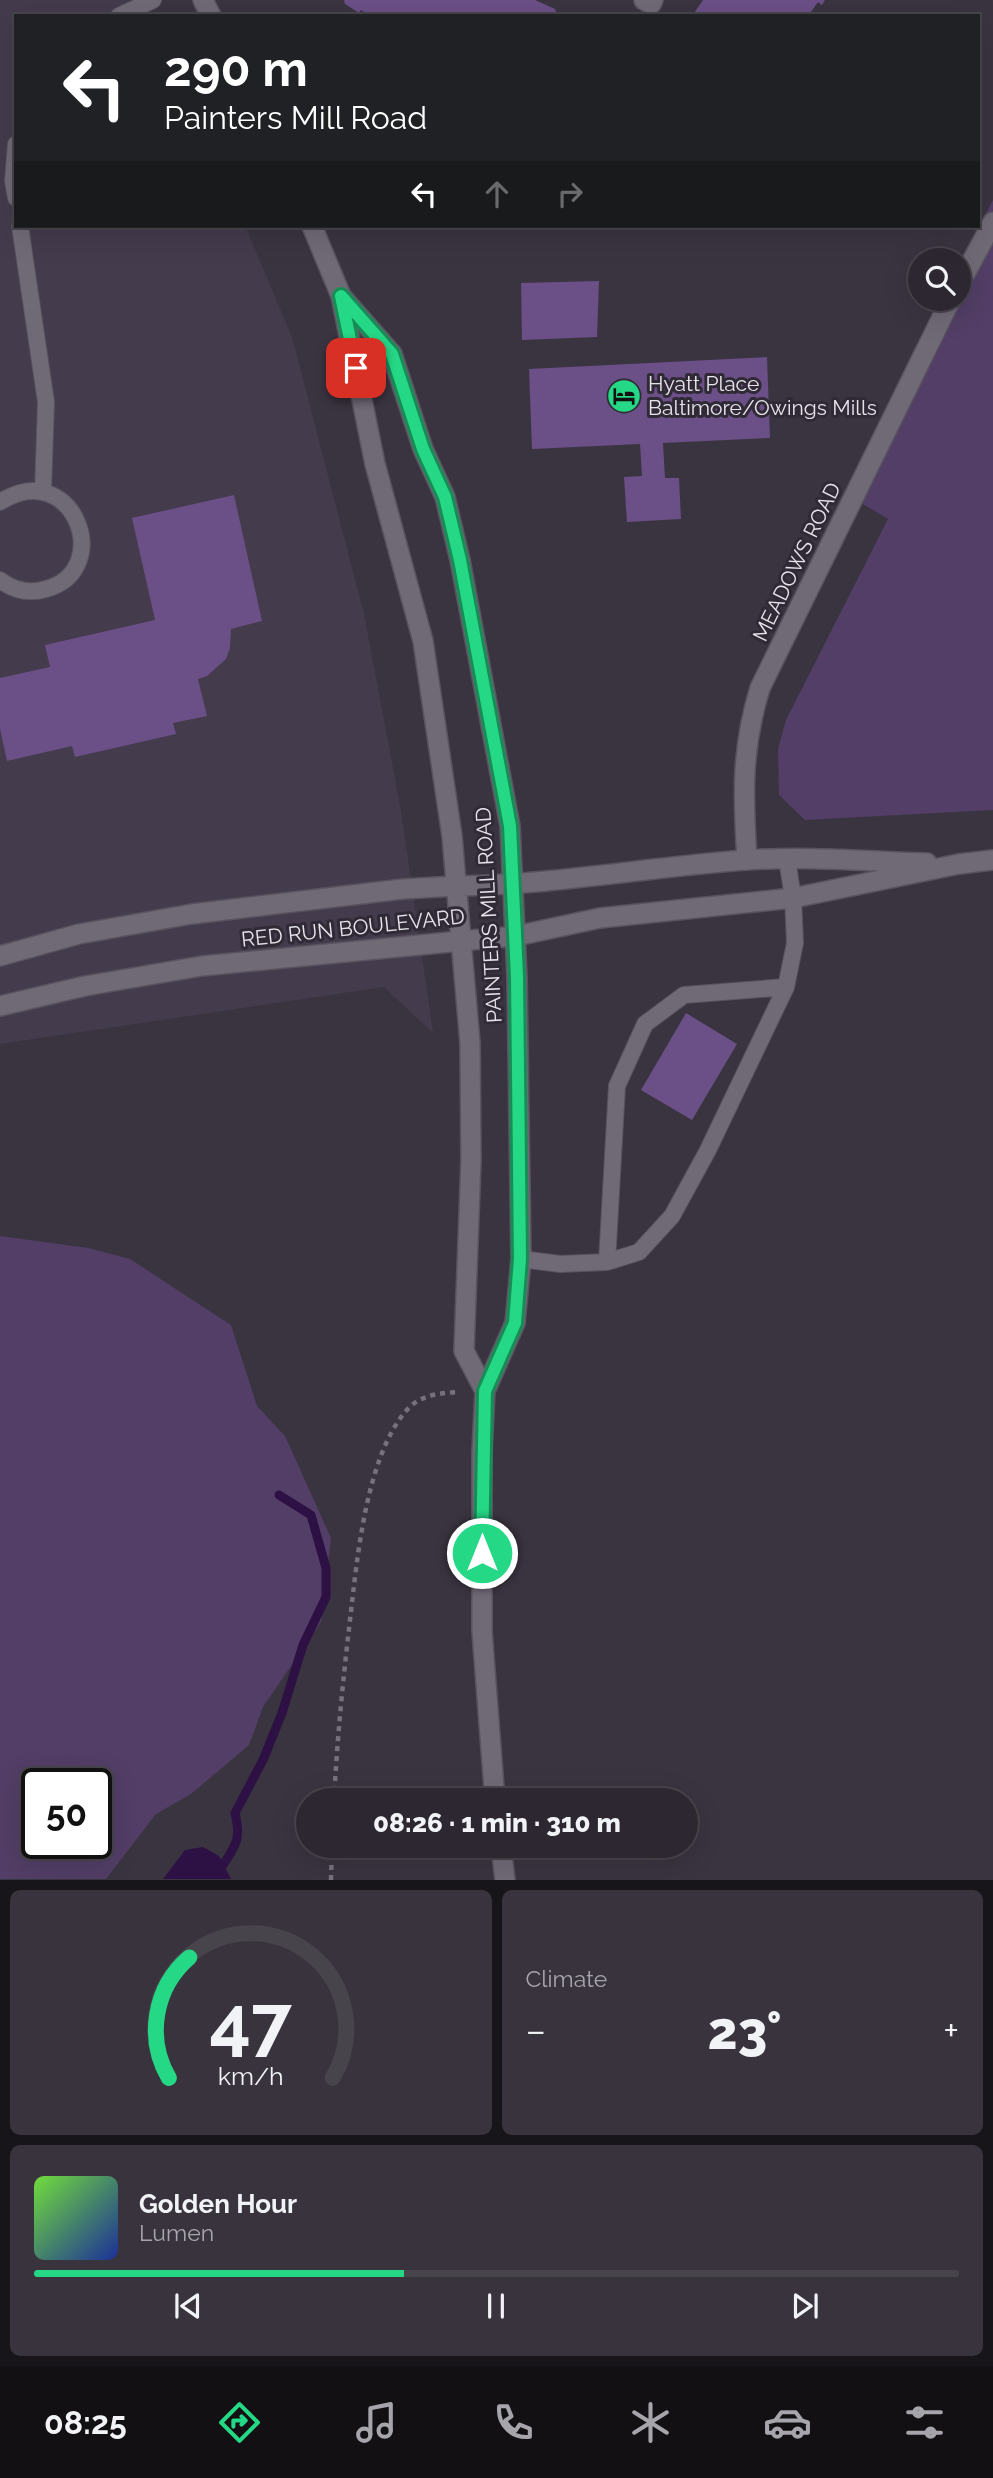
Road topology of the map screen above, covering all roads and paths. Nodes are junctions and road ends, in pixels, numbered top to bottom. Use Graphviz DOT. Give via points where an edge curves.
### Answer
graph roads {
  1 [pos="153,0"];
  2 [pos="644,0"];
  3 [pos="653,0"];
  4 [pos="123,14"];
  5 [pos="14,169"];
  6 [pos="14,187"];
  7 [pos="993,222"];
  8 [pos="20,228"];
  9 [pos="313,228"];
  10 [pos="971,263"];
  11 [pos="341,296"];
  12 [pos="945,311"];
  13 [pos="43,492"];
  14 [pos="0,502"];
  15 [pos="0,580"];
  16 [pos="787,859"];
  17 [pos="747,860"];
  18 [pos="993,860"];
  19 [pos="960,864"];
  20 [pos="513,886"];
  21 [pos="456,887"];
  22 [pos="793,898"];
  23 [pos="516,936"];
  24 [pos="461,941"];
  25 [pos="0,956"];
  26 [pos="786,987"];
  27 [pos="0,1006"];
  28 [pos="520,1259"];
  29 [pos="607,1262"];
  30 [pos="485,1391"];
  31 [pos="335,1788"];
  32 [pos="494,1788"];
  33 [pos="332,1858"];
  34 [pos="502,1858"];
  35 [pos="331,1880"];
  36 [pos="505,1880"];
  1 -- 4 [label="lane"];
  2 -- 3 [label="main road" via="651,4"];
  5 -- 6 [label="lane"];
  7 -- 10 [label="main road"];
  8 -- 13 [label="lane" via="46,402"];
  9 -- 11 [label="main road, PAINTERS MILL ROAD"];
  11 -- 20 [label="main road, PAINTERS MILL ROAD" via="392,354 423,449 445,497 510,826"];
  11 -- 21 [label="main road, PAINTERS MILL ROAD" via="375,464 423,640"];
  12 -- 17 [label="main road, MEADOWS ROAD" via="760,688 748,726 743,772"];
  13 -- 14 [label="lane" via="20,492"];
  13 -- 15 [label="lane" via="58,498 79,522 80,554 73,569 63,581 32,592"];
  16 -- 17 [label="main road, RED RUN BOULEVARD"];
  16 -- 19 [label="main road, RED RUN BOULEVARD"];
  16 -- 22 [label="lane"];
  17 -- 20 [label="main road, RED RUN BOULEVARD"];
  18 -- 19 [label="main road, RED RUN BOULEVARD"];
  19 -- 22 [label="main road, RED RUN BOULEVARD"];
  20 -- 21 [label="main road, RED RUN BOULEVARD"];
  20 -- 23 [label="main road, PAINTERS MILL ROAD"];
  21 -- 24 [label="main road, PAINTERS MILL ROAD"];
  21 -- 25 [label="main road, RED RUN BOULEVARD" via="192,914 79,934"];
  22 -- 23 [label="main road, RED RUN BOULEVARD" via="600,918"];
  22 -- 26 [label="lane" via="795,943"];
  23 -- 24 [label="main road, RED RUN BOULEVARD"];
  23 -- 28 [label="main road, PAINTERS MILL ROAD"];
  24 -- 27 [label="main road, RED RUN BOULEVARD" via="202,966"];
  24 -- 30 [label="main road, PAINTERS MILL ROAD" via="470,1043 471,1160 464,1351"];
  26 -- 29 [label="lane" via="672,1216 639,1252"];
  26 -- 29 [label="lane" via="684,995 645,1024 617,1086"];
  28 -- 29 [label="lane" via="560,1264"];
  28 -- 30 [label="main road, PAINTERS MILL ROAD" via="515,1323"];
  30 -- 31 [label="path" via="436,1393 419,1399 392,1430 361,1526"];
  30 -- 32 [label="main road, PAINTERS MILL ROAD" via="482,1631"];
  33 -- 35 [label="path"];
  34 -- 36 [label="main road"];
}
